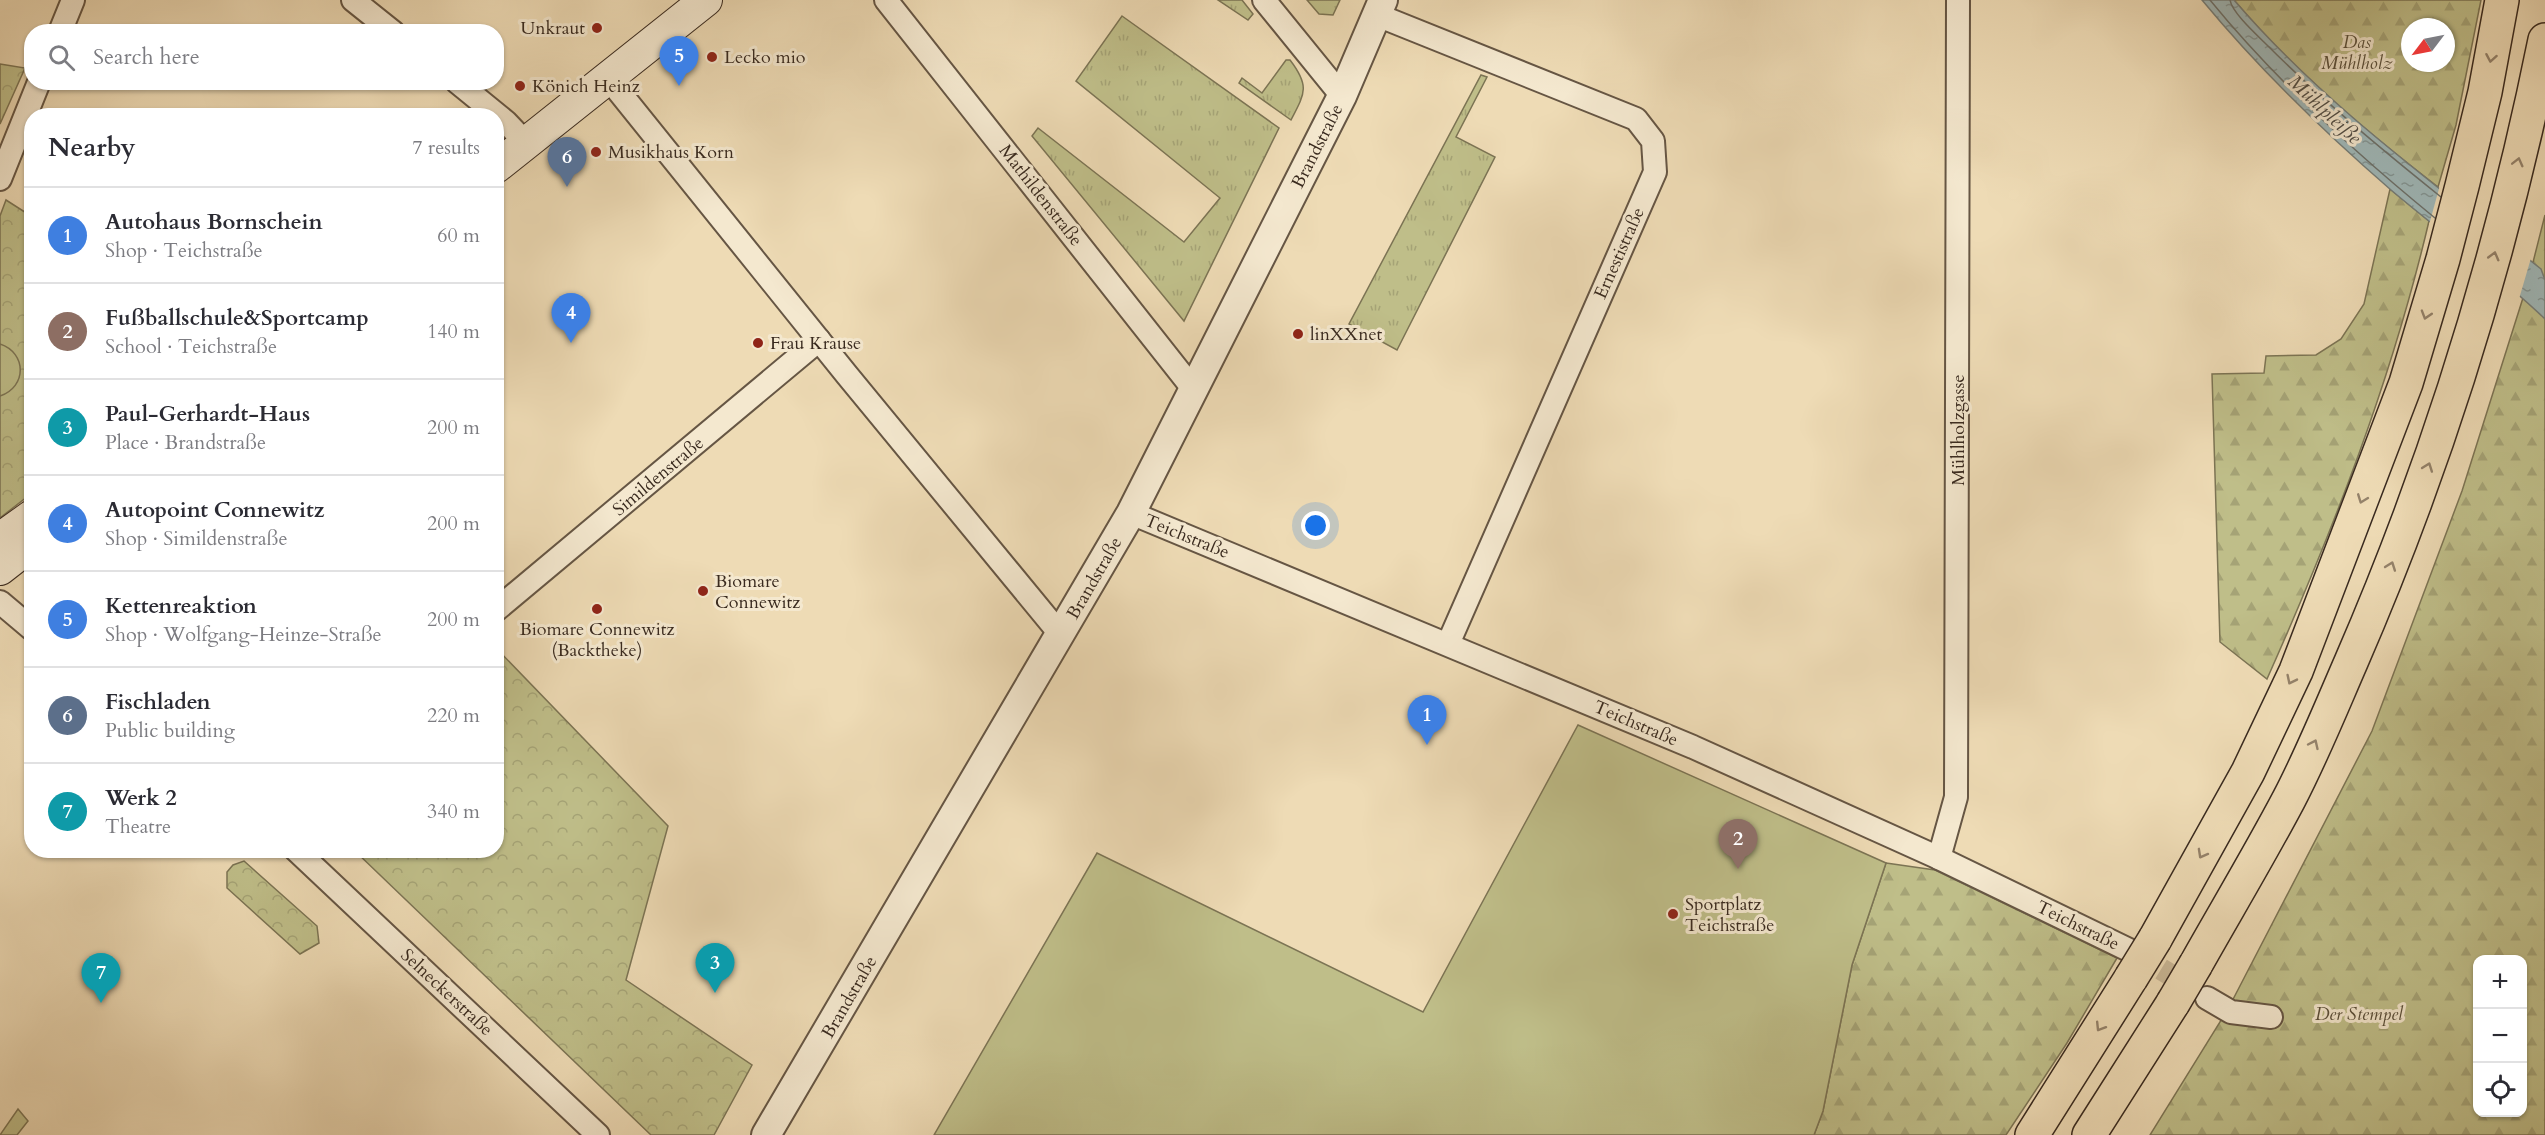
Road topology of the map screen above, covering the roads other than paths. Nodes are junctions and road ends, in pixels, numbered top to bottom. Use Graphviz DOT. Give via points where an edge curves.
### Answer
graph roads {
  1 [pos="73,0"];
  2 [pos="353,0"];
  3 [pos="706,0"];
  4 [pos="886,0"];
  5 [pos="1264,0"];
  6 [pos="1958,0"];
  7 [pos="2502,0"];
  8 [pos="1380,8"];
  9 [pos="63,24"];
  10 [pos="383,24"];
  11 [pos="2545,40"];
  12 [pos="608,78"];
  13 [pos="36,90"];
  14 [pos="467,90"];
  15 [pos="1342,96"];
  16 [pos="29,108"];
  17 [pos="489,108"];
  18 [pos="24,119"];
  19 [pos="504,120"];
  20 [pos="526,143"];
  21 [pos="504,161"];
  22 [pos="0,179"];
  23 [pos="819,340"];
  24 [pos="1194,390"];
  25 [pos="1131,513"];
  26 [pos="24,522"];
  27 [pos="0,539"];
  28 [pos="24,550"];
  29 [pos="0,569"];
  30 [pos="0,602"];
  31 [pos="504,603"];
  32 [pos="24,622"];
  33 [pos="1061,635"];
  34 [pos="1448,644"];
  35 [pos="304,858"];
  36 [pos="1939,858"];
  37 [pos="2140,956"];
  38 [pos="2207,998"];
  39 [pos="2271,1017"];
  40 [pos="598,1135"];
  41 [pos="766,1135"];
  42 [pos="2032,1135"];
  43 [pos="2089,1135"];
  1 -- 9 [label="street"];
  2 -- 10 [label="street"];
  3 -- 12 [label="main road"];
  4 -- 24 [label="street, Mathildenstraße"];
  5 -- 15 [label="street"];
  6 -- 36 [label="street, Mühlholzgasse" via="1956,797"];
  7 -- 37 [label="highway, one-way" via="2462,186 2406,383 2296,671 2248,771"];
  8 -- 15 [label="street, Brandstraße"];
  8 -- 34 [label="street, Ernestistraße" via="1636,119 1653,141 1654,172"];
  43 -- 11 [label="highway, one-way, bridge" via="2173,1003 2289,798 2382,592 2484,294"];
  12 -- 20 [label="main road"];
  12 -- 23 [label="street"];
  13 -- 16 [label="street"];
  14 -- 17 [label="street"];
  15 -- 24 [label="street, Brandstraße"];
  18 -- 22 [label="street"];
  19 -- 20 [label="street"];
  20 -- 21 [label="main road"];
  23 -- 31 [label="street, Simildenstraße"];
  23 -- 33 [label="street"];
  24 -- 25 [label="street, Brandstraße"];
  25 -- 33 [label="street, Brandstraße"];
  25 -- 34 [label="street, Teichstraße"];
  26 -- 27 [label="main road"];
  28 -- 29 [label="main road"];
  30 -- 32 [label="street"];
  33 -- 41 [label="street, Brandstraße"];
  34 -- 36 [label="street, Teichstraße" via="1693,747"];
  35 -- 40 [label="street, Selneckerstraße"];
  36 -- 37 [label="street, Teichstraße"];
  37 -- 42 [label="highway, one-way"];
  38 -- 39 [label="street" via="2231,1012"];
}
